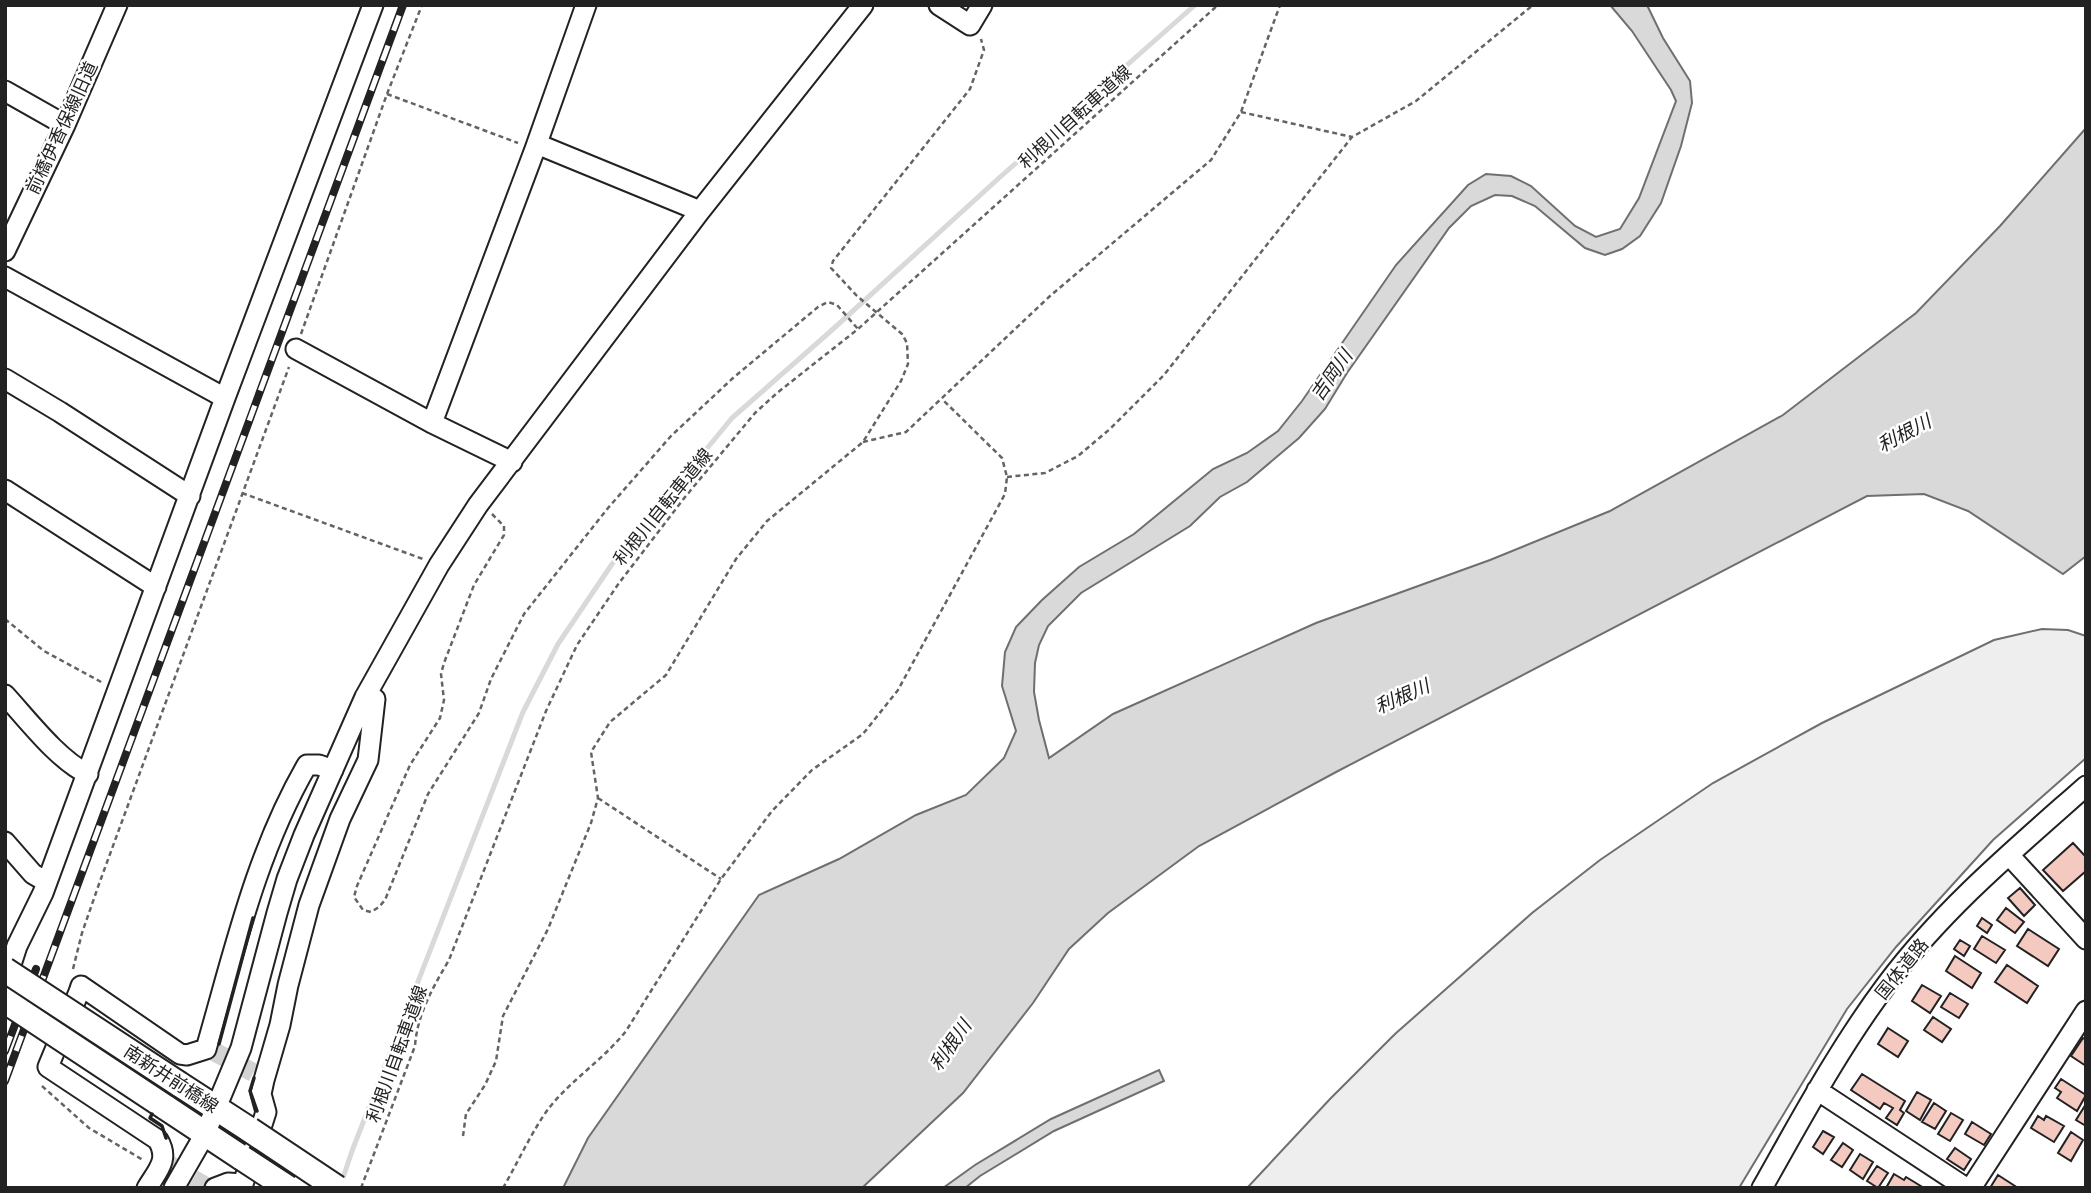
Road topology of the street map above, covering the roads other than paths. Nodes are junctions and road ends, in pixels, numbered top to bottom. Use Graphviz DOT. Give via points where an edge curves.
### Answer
graph roads {
  1 [pos="117,5"];
  2 [pos="373,5"];
  3 [pos="586,5"];
  4 [pos="863,5"];
  5 [pos="939,5"];
  6 [pos="982,5"];
  7 [pos="5,91"];
  8 [pos="65,125"];
  9 [pos="536,147"];
  10 [pos="700,211"];
  11 [pos="5,251"];
  12 [pos="5,277"];
  13 [pos="296,349"];
  14 [pos="5,379"];
  15 [pos="225,398"];
  16 [pos="432,423"];
  17 [pos="512,462"];
  18 [pos="5,490"];
  19 [pos="190,496"];
  20 [pos="156,587"];
  21 [pos="5,695"];
  22 [pos="365,697"];
  23 [pos="333,770"];
  24 [pos="88,774"];
  25 [pos="2086,786"];
  26 [pos="7,848"];
  27 [pos="2009,855"];
  28 [pos="47,882"];
  29 [pos="2086,939"];
  30 [pos="11,942"];
  31 [pos="5,970"];
  32 [pos="5,983"];
  33 [pos="5,1001"];
  34 [pos="2086,1011"];
  35 [pos="180,1054"];
  36 [pos="1817,1090"];
  37 [pos="217,1109"];
  38 [pos="135,1124"];
  39 [pos="205,1133"];
  40 [pos="209,1187"];
  41 [pos="147,1188"];
  42 [pos="174,1188"];
  43 [pos="288,1188"];
  44 [pos="337,1188"];
  45 [pos="1762,1188"];
  46 [pos="1968,1188"];
  1 -- 8 [label="street, 前橋伊香保線旧道"];
  2 -- 15 [label="street"];
  3 -- 9 [label="street"];
  4 -- 10 [label="street"];
  5 -- 6 [label="street" via="970,25"];
  7 -- 8 [label="street"];
  8 -- 11 [label="street, 前橋伊香保線旧道"];
  9 -- 10 [label="street"];
  9 -- 16 [label="street"];
  10 -- 17 [label="street"];
  12 -- 15 [label="street"];
  13 -- 16 [label="street"];
  14 -- 19 [label="street"];
  15 -- 19 [label="street"];
  16 -- 17 [label="street"];
  17 -- 22 [label="street" via="439,565"];
  18 -- 20 [label="street"];
  19 -- 20 [label="street"];
  20 -- 24 [label="street"];
  21 -- 24 [label="street" via="59,752"];
  22 -- 23 [label="street"];
  22 -- 40 [label="street" via="375,699 370,754 309,905 280,1026 260,1077 266,1112 243,1184"];
  23 -- 35 [label="street" via="307,765 293,790 258,870 208,1049"];
  23 -- 37 [label="street" via="287,879 244,1039"];
  24 -- 28 [label="street"];
  25 -- 27 [label="street, 国体道路"];
  26 -- 28 [label="street"];
  27 -- 29 [label="street"];
  27 -- 36 [label="street, 国体道路" via="1887,983"];
  28 -- 30 [label="street"];
  30 -- 32 [label="street"];
  31 -- 37 [label="main road, 南新井前橋線, bridge"];
  33 -- 39 [label="main road, 南新井前橋線, bridge"];
  34 -- 46 [label="street"];
  35 -- 38 [label="street"];
  35 -- 38 [label="street" via="82,986 48,1067"];
  36 -- 45 [label="street, 国体道路"];
  36 -- 46 [label="street"];
  37 -- 39 [label="street"];
  37 -- 44 [label="main road, 南新井前橋線, bridge"];
  38 -- 41 [label="street" via="158,1140 163,1151 163,1165"];
  39 -- 42 [label="street"];
  39 -- 43 [label="main road, 南新井前橋線, bridge"];
}
